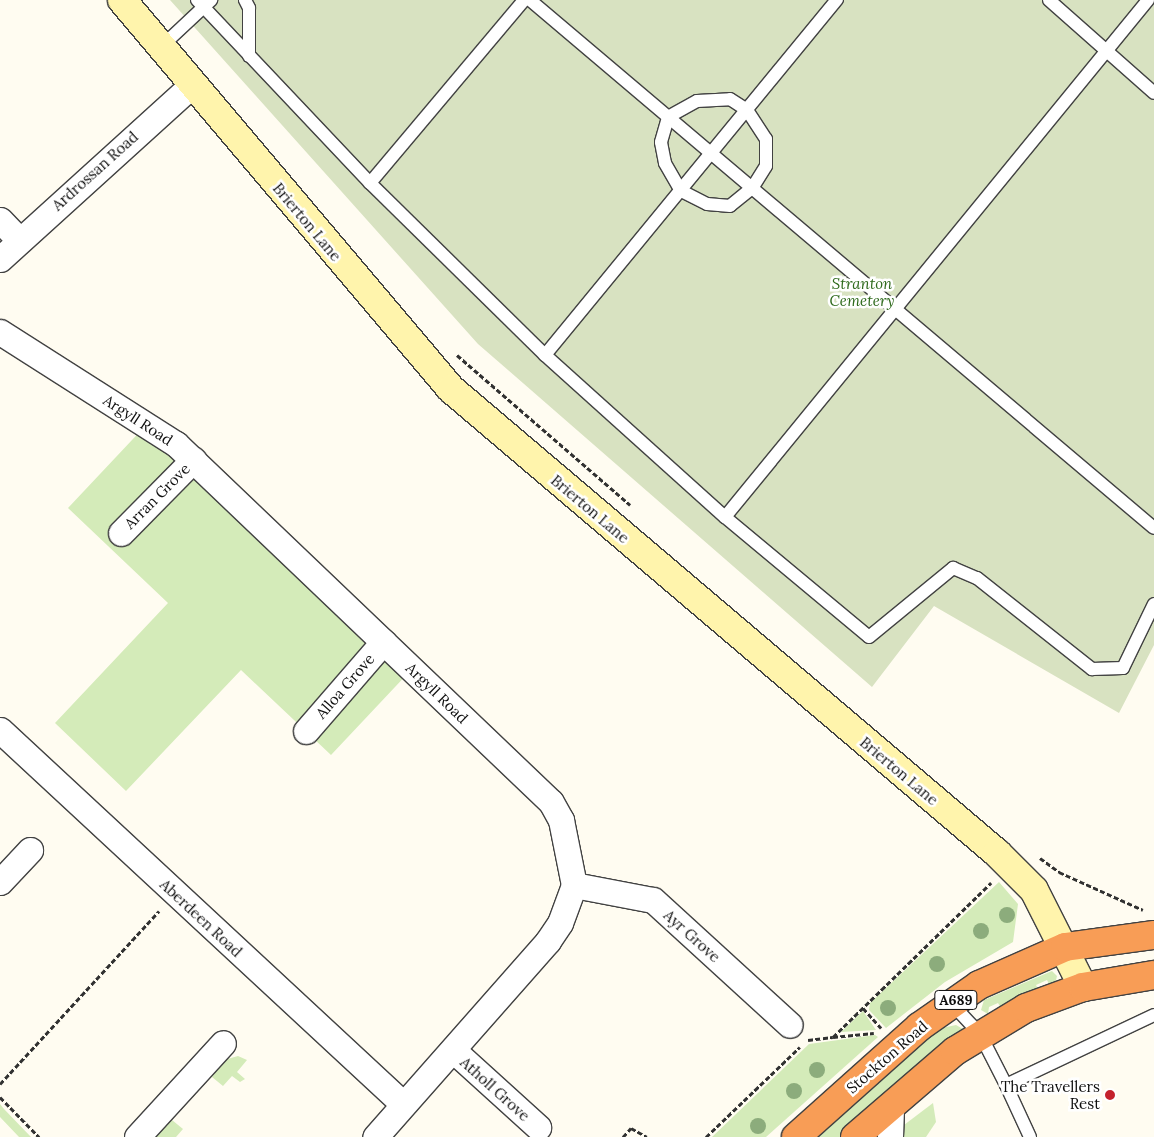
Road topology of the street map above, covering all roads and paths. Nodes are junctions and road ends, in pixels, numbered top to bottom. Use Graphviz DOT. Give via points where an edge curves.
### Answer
graph roads {
  1 [pos="122,0"];
  2 [pos="245,0"];
  3 [pos="524,0"];
  4 [pos="530,0"];
  5 [pos="837,0"];
  6 [pos="1049,0"];
  7 [pos="1148,0"];
  8 [pos="204,3"];
  9 [pos="161,47"];
  10 [pos="1105,51"];
  11 [pos="249,56"];
  12 [pos="192,85"];
  13 [pos="1154,93"];
  14 [pos="747,110"];
  15 [pos="668,117"];
  16 [pos="711,154"];
  17 [pos="370,183"];
  18 [pos="752,188"];
  19 [pos="681,191"];
  20 [pos="0,220"];
  21 [pos="19,240"];
  22 [pos="0,258"];
  23 [pos="894,308"];
  24 [pos="0,332"];
  25 [pos="450,346"];
  26 [pos="545,355"];
  27 [pos="193,460"];
  28 [pos="636,510"];
  29 [pos="725,517"];
  30 [pos="1154,528"];
  31 [pos="121,533"];
  32 [pos="1154,604"];
  33 [pos="383,642"];
  34 [pos="0,730"];
  35 [pos="306,731"];
  36 [pos="30,850"];
  37 [pos="1035,854"];
  38 [pos="1010,866"];
  39 [pos="0,882"];
  40 [pos="574,885"];
  41 [pos="175,894"];
  42 [pos="1152,924"];
  43 [pos="1065,948"];
  44 [pos="1154,974"];
  45 [pos="1083,987"];
  46 [pos="951,1003"];
  47 [pos="863,1008"];
  48 [pos="1154,1015"];
  49 [pos="790,1026"];
  50 [pos="884,1031"];
  51 [pos="980,1034"];
  52 [pos="888,1035"];
  53 [pos="833,1037"];
  54 [pos="223,1043"];
  55 [pos="453,1050"];
  56 [pos="0,1084"];
  57 [pos="1006,1085"];
  58 [pos="0,1097"];
  59 [pos="403,1104"];
  60 [pos="891,1104"];
  61 [pos="538,1127"];
  62 [pos="39,1137"];
  63 [pos="136,1137"];
  64 [pos="375,1137"];
  65 [pos="623,1137"];
  66 [pos="647,1137"];
  67 [pos="706,1137"];
  68 [pos="796,1137"];
  69 [pos="855,1137"];
  70 [pos="890,1137"];
  71 [pos="1030,1137"];
  1 -- 9 [label="street, Brierton Lane"];
  2 -- 11 [label="lane" via="249,8"];
  3 -- 17 [label="lane"];
  4 -- 15 [label="lane"];
  5 -- 14 [label="lane"];
  6 -- 10 [label="lane"];
  7 -- 10 [label="lane"];
  8 -- 9 [label="lane"];
  8 -- 11 [label="lane"];
  9 -- 12 [label="street, Brierton Lane"];
  10 -- 13 [label="lane"];
  10 -- 23 [label="lane"];
  11 -- 17 [label="lane"];
  12 -- 21 [label="street, Ardrossan Road"];
  12 -- 38 [label="street, Brierton Lane" via="452,389"];
  14 -- 15 [label="lane" via="730,98 696,102"];
  14 -- 16 [label="lane"];
  14 -- 18 [label="lane" via="766,140 766,166"];
  15 -- 16 [label="lane"];
  15 -- 19 [label="lane" via="662,142 665,163"];
  16 -- 18 [label="lane"];
  16 -- 19 [label="lane"];
  17 -- 26 [label="lane"];
  18 -- 19 [label="lane" via="730,206 707,204"];
  18 -- 23 [label="lane"];
  19 -- 26 [label="lane"];
  20 -- 21 [label="street"];
  21 -- 22 [label="street, Ardrossan Road"];
  23 -- 29 [label="lane"];
  23 -- 30 [label="lane"];
  24 -- 27 [label="street, Argyll Road" via="141,419"];
  25 -- 28 [label="path"];
  26 -- 29 [label="lane"];
  27 -- 31 [label="street, Arran Grove"];
  27 -- 33 [label="street, Argyll Road"];
  29 -- 32 [label="lane" via="869,636 953,568 977,578 1092,669 1123,668"];
  33 -- 35 [label="street, Alloa Grove"];
  33 -- 40 [label="street, Argyll Road" via="551,802 569,842"];
  34 -- 41 [label="street, Aberdeen Road"];
  36 -- 39 [label="street"];
  37 -- 42 [label="path" via="1059,872"];
  38 -- 43 [label="street, Brierton Lane" via="1034,890"];
  38 -- 47 [label="path"];
  40 -- 49 [label="street, Ayr Grove" via="653,900"];
  40 -- 55 [label="street" via="548,941"];
  41 -- 56 [label="path"];
  41 -- 59 [label="street, Aberdeen Road"];
  42 -- 43 [label="highway, Stockton Road / A689"];
  43 -- 45 [label="street, Brierton Lane"];
  43 -- 46 [label="highway, Stockton Road / A689" via="1020,964"];
  44 -- 45 [label="highway, A689"];
  45 -- 51 [label="highway, A689" via="1026,1008"];
  46 -- 51 [label="lane"];
  46 -- 68 [label="highway, Stockton Road / A689"];
  47 -- 50 [label="path"];
  47 -- 53 [label="path"];
  48 -- 57 [label="lane"];
  50 -- 52 [label="path"];
  50 -- 53 [label="path"];
  51 -- 57 [label="lane"];
  51 -- 60 [label="highway, A689"];
  53 -- 67 [label="path" via="807,1040"];
  54 -- 63 [label="street"];
  55 -- 59 [label="street"];
  55 -- 61 [label="street, Atholl Grove"];
  57 -- 71 [label="lane"];
  58 -- 62 [label="path"];
  59 -- 64 [label="street"];
  60 -- 69 [label="highway, A689"];
  60 -- 70 [label="street"];
  65 -- 66 [label="path" via="631,1128"];
}
